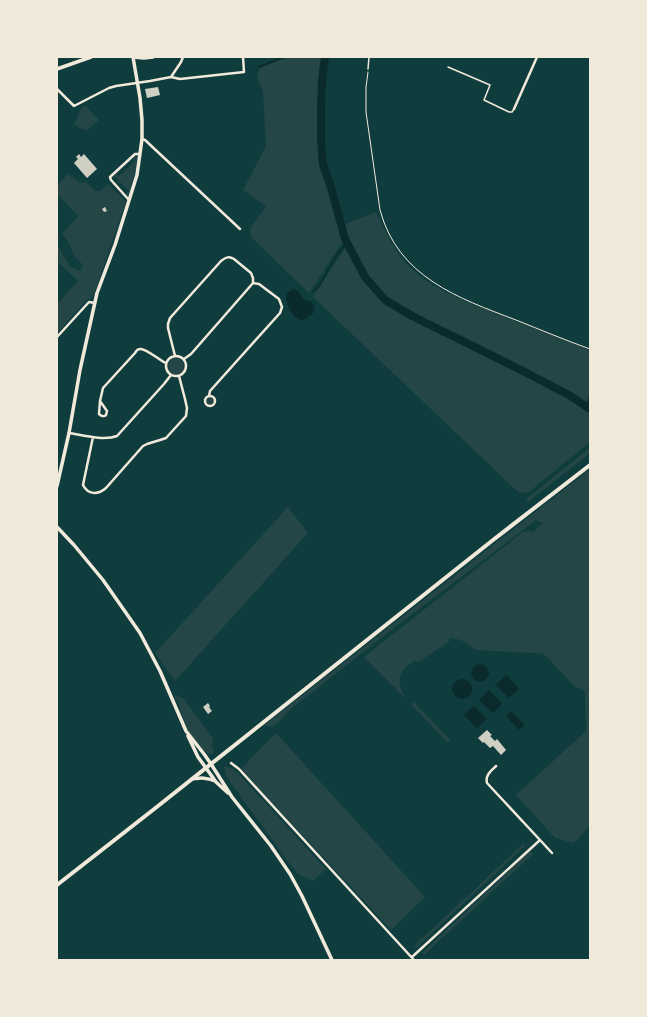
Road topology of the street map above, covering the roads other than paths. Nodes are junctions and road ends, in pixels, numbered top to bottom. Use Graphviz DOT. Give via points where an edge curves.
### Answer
graph roads {
  1 [pos="91,57"];
  2 [pos="133,57"];
  3 [pos="153,57"];
  4 [pos="183,57"];
  5 [pos="243,57"];
  6 [pos="369,57"];
  7 [pos="537,57"];
  8 [pos="448,67"];
  9 [pos="368,69"];
  10 [pos="57,70"];
  11 [pos="171,76"];
  12 [pos="137,83"];
  13 [pos="57,89"];
  14 [pos="514,110"];
  15 [pos="142,139"];
  16 [pos="140,154"];
  17 [pos="129,200"];
  18 [pos="240,229"];
  19 [pos="253,283"];
  20 [pos="95,303"];
  21 [pos="57,337"];
  22 [pos="175,356"];
  23 [pos="184,360"];
  24 [pos="166,363"];
  25 [pos="171,375"];
  26 [pos="179,376"];
  27 [pos="209,396"];
  28 [pos="100,401"];
  29 [pos="69,433"];
  30 [pos="93,437"];
  31 [pos="590,464"];
  32 [pos="57,486"];
  33 [pos="57,527"];
  34 [pos="186,731"];
  35 [pos="231,763"];
  36 [pos="211,764"];
  37 [pos="496,766"];
  38 [pos="206,768"];
  39 [pos="192,779"];
  40 [pos="216,782"];
  41 [pos="232,797"];
  42 [pos="540,840"];
  43 [pos="552,853"];
  44 [pos="57,884"];
  45 [pos="412,957"];
  46 [pos="332,960"];
  47 [pos="414,960"];
  1 -- 10 [label="street"];
  2 -- 3 [label="street"];
  2 -- 12 [label="street"];
  4 -- 11 [label="street"];
  5 -- 11 [label="street" via="244,72 180,79"];
  6 -- 9 [label="lane"];
  7 -- 14 [label="street"];
  8 -- 14 [label="lane" via="490,85 484,100 509,112"];
  11 -- 12 [label="street"];
  12 -- 13 [label="street" via="109,88 74,106"];
  12 -- 15 [label="street"];
  15 -- 16 [label="street"];
  15 -- 18 [label="street"];
  16 -- 17 [label="street"];
  16 -- 17 [label="street" via="136,154 110,177"];
  17 -- 20 [label="street"];
  19 -- 22 [label="street" via="251,273 232,257 226,257 221,261 170,318 168,328"];
  19 -- 23 [label="street"];
  19 -- 27 [label="street" via="259,284 279,299 282,307 280,313 210,391"];
  20 -- 21 [label="street" via="89,302"];
  20 -- 29 [label="street"];
  22 -- 23 [label="street"];
  22 -- 24 [label="street"];
  23 -- 26 [label="street" via="186,369"];
  24 -- 25 [label="street" via="167,371"];
  24 -- 28 [label="street" via="144,349 139,349 103,388"];
  25 -- 26 [label="street"];
  25 -- 30 [label="street" via="117,436"];
  26 -- 30 [label="street" via="187,408 186,416 166,438 143,446 106,488 98,493 88,491 83,485"];
  27 -- 27 [label="street" via="213,397 215,402 207,406 204,402"];
  28 -- 28 [label="street" via="99,414 104,416 107,411"];
  29 -- 30 [label="street"];
  29 -- 32 [label="street"];
  31 -- 36 [label="main road"];
  33 -- 34 [label="street" via="103,580 140,633"];
  34 -- 36 [label="street"];
  34 -- 38 [label="street"];
  35 -- 45 [label="street"];
  36 -- 38 [label="main road"];
  36 -- 41 [label="street"];
  37 -- 42 [label="street" via="488,774 487,782"];
  38 -- 39 [label="main road"];
  38 -- 40 [label="street"];
  39 -- 40 [label="street" via="202,778"];
  39 -- 44 [label="main road"];
  40 -- 41 [label="street"];
  41 -- 46 [label="street" via="290,874"];
  42 -- 43 [label="street"];
  42 -- 45 [label="street"];
  45 -- 47 [label="street"];
}
